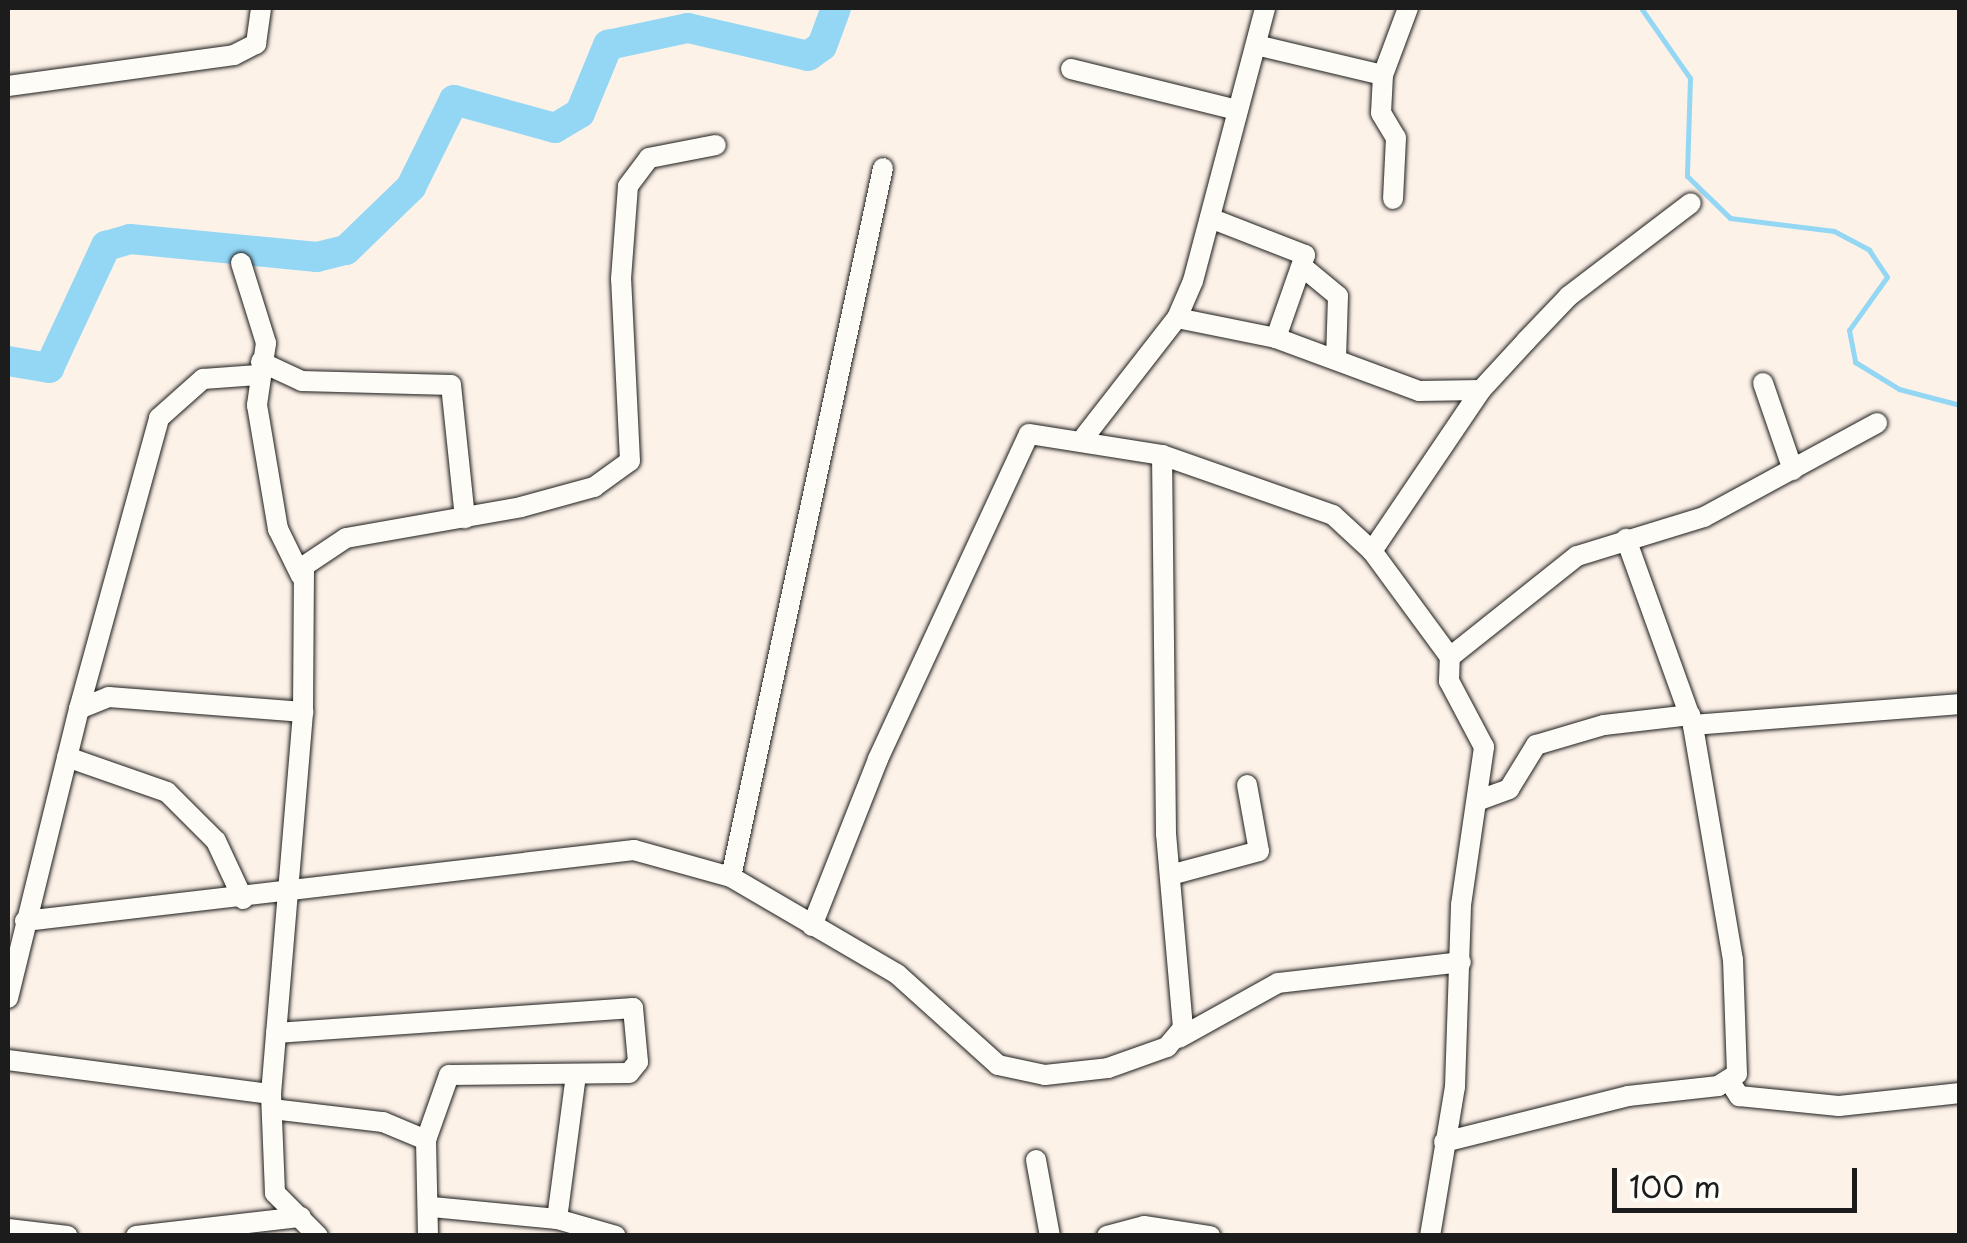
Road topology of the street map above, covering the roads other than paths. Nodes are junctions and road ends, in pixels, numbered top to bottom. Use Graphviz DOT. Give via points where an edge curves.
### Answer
graph roads {
  1 [pos="261,8"];
  2 [pos="1265,8"];
  3 [pos="1408,8"];
  4 [pos="1256,45"];
  5 [pos="1071,69"];
  6 [pos="1383,75"];
  7 [pos="8,86"];
  8 [pos="1237,110"];
  9 [pos="716,145"];
  10 [pos="883,168"];
  11 [pos="1393,199"];
  12 [pos="1691,203"];
  13 [pos="1210,218"];
  14 [pos="241,263"];
  15 [pos="1304,268"];
  16 [pos="1177,318"];
  17 [pos="1276,338"];
  18 [pos="1336,359"];
  19 [pos="260,369"];
  20 [pos="1763,384"];
  21 [pos="1482,390"];
  22 [pos="1877,424"];
  23 [pos="1085,436"];
  24 [pos="1162,454"];
  25 [pos="1793,470"];
  26 [pos="466,518"];
  27 [pos="1626,539"];
  28 [pos="1372,551"];
  29 [pos="301,576"];
  30 [pos="1450,657"];
  31 [pos="1960,704"];
  32 [pos="79,709"];
  33 [pos="303,712"];
  34 [pos="1692,720"];
  35 [pos="67,757"];
  36 [pos="1247,785"];
  37 [pos="1482,799"];
  38 [pos="1174,874"];
  39 [pos="731,877"];
  40 [pos="283,895"];
  41 [pos="244,898"];
  42 [pos="25,921"];
  43 [pos="812,926"];
  44 [pos="1461,962"];
  45 [pos="8,998"];
  46 [pos="276,1033"];
  47 [pos="1179,1038"];
  48 [pos="8,1060"];
  49 [pos="576,1074"];
  50 [pos="1730,1082"];
  51 [pos="1960,1093"];
  52 [pos="272,1102"];
  53 [pos="426,1140"];
  54 [pos="1444,1142"];
  55 [pos="1036,1160"];
  56 [pos="432,1208"];
  57 [pos="557,1219"];
  58 [pos="310,1226"];
  59 [pos="8,1228"];
  60 [pos="68,1236"];
  61 [pos="136,1236"];
  62 [pos="339,1236"];
  63 [pos="428,1236"];
  64 [pos="616,1236"];
  65 [pos="1050,1236"];
  66 [pos="1107,1236"];
  67 [pos="1210,1236"];
  68 [pos="1430,1236"];
  1 -- 7 [label="street" via="256,44 234,55"];
  2 -- 4 [label="street"];
  3 -- 6 [label="street"];
  4 -- 6 [label="street"];
  4 -- 8 [label="street"];
  5 -- 8 [label="street"];
  6 -- 11 [label="street" via="1381,113 1396,138"];
  8 -- 13 [label="street"];
  9 -- 26 [label="street" via="649,158 628,186 621,279 630,461 594,487"];
  10 -- 39 [label="street"];
  12 -- 21 [label="street" via="1569,296"];
  13 -- 15 [label="street" via="1303,253"];
  13 -- 16 [label="street"];
  14 -- 19 [label="street" via="266,343"];
  15 -- 17 [label="street"];
  15 -- 18 [label="street" via="1338,296"];
  16 -- 17 [label="street"];
  16 -- 23 [label="street"];
  17 -- 18 [label="street"];
  18 -- 21 [label="street" via="1419,390"];
  19 -- 26 [label="street" via="302,381 451,385 460,402"];
  19 -- 29 [label="street" via="278,529"];
  19 -- 32 [label="street" via="202,380 159,418"];
  20 -- 25 [label="street"];
  21 -- 28 [label="street"];
  22 -- 25 [label="street"];
  23 -- 24 [label="street"];
  23 -- 43 [label="street" via="1022,439"];
  24 -- 28 [label="street" via="1332,515"];
  24 -- 38 [label="street"];
  25 -- 27 [label="street" via="1704,517"];
  26 -- 29 [label="street" via="346,538 310,556"];
  27 -- 30 [label="street" via="1577,556"];
  27 -- 34 [label="street"];
  28 -- 30 [label="street"];
  29 -- 33 [label="street"];
  30 -- 37 [label="street" via="1450,681 1484,747"];
  31 -- 34 [label="street"];
  32 -- 33 [label="street" via="109,697"];
  32 -- 35 [label="street"];
  33 -- 40 [label="street"];
  34 -- 37 [label="street" via="1604,724 1536,745 1509,789"];
  34 -- 50 [label="street" via="1732,960 1737,1074"];
  35 -- 41 [label="street" via="166,792 216,840"];
  35 -- 42 [label="street"];
  36 -- 38 [label="street" via="1259,851"];
  37 -- 44 [label="street" via="1463,889"];
  38 -- 47 [label="street"];
  39 -- 40 [label="street" via="634,850"];
  39 -- 43 [label="street"];
  40 -- 41 [label="street"];
  40 -- 46 [label="street"];
  41 -- 42 [label="street"];
  42 -- 45 [label="street"];
  43 -- 47 [label="street" via="897,974 953,1032 1018,1072 1108,1068"];
  44 -- 47 [label="street" via="1278,984"];
  44 -- 54 [label="street"];
  46 -- 49 [label="street" via="633,1008 636,1068"];
  46 -- 52 [label="street"];
  48 -- 52 [label="street"];
  49 -- 53 [label="street" via="449,1076"];
  49 -- 57 [label="street"];
  50 -- 51 [label="street" via="1739,1096 1839,1106"];
  50 -- 54 [label="street"];
  52 -- 53 [label="street" via="383,1122"];
  52 -- 58 [label="street" via="276,1193"];
  53 -- 56 [label="street"];
  54 -- 68 [label="street"];
  55 -- 65 [label="street"];
  56 -- 57 [label="street"];
  56 -- 63 [label="street"];
  57 -- 64 [label="street"];
  58 -- 61 [label="street"];
  58 -- 62 [label="street"];
  59 -- 60 [label="street"];
  66 -- 67 [label="street" via="1144,1226"];
}
